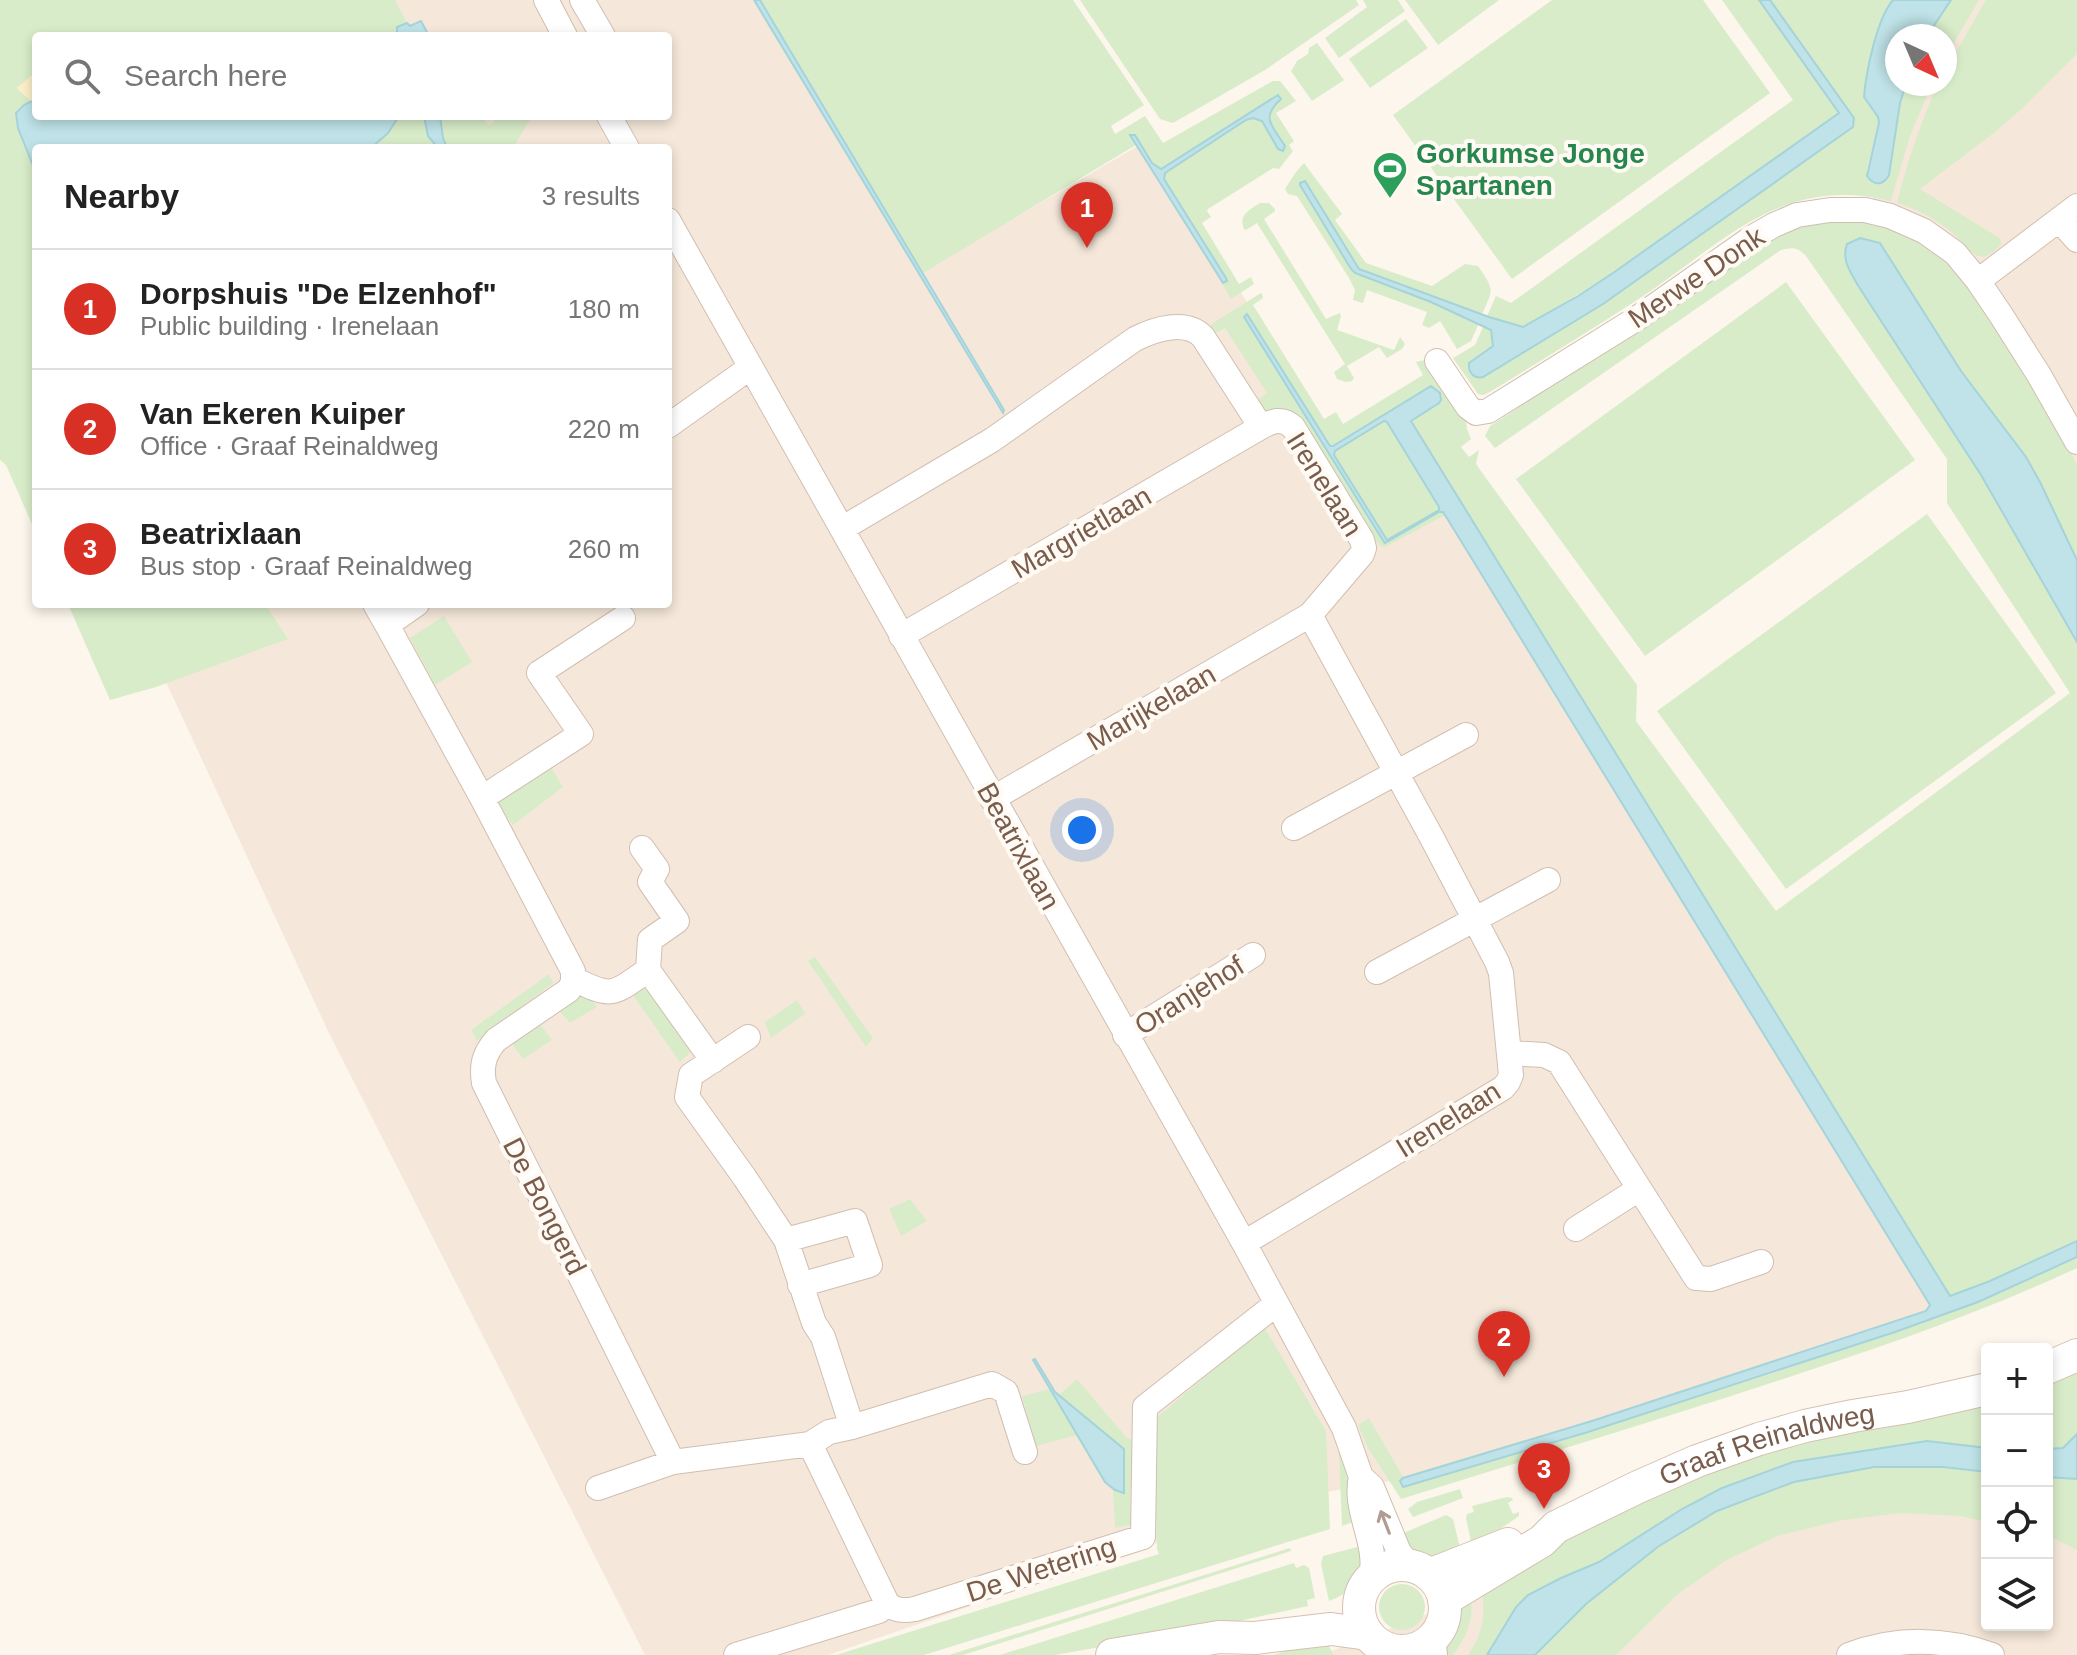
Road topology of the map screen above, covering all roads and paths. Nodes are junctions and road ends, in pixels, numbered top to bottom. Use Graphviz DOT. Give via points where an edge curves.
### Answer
graph roads {
  1 [pos="546,0"];
  2 [pos="582,0"];
  3 [pos="563,32"];
  4 [pos="601,32"];
  5 [pos="611,120"];
  6 [pos="625,144"];
  7 [pos="2068,213"];
  8 [pos="672,227"];
  9 [pos="2077,240"];
  10 [pos="1978,281"];
  11 [pos="1437,361"];
  12 [pos="751,367"];
  13 [pos="672,423"];
  14 [pos="1261,427"];
  15 [pos="2077,442"];
  16 [pos="843,528"];
  17 [pos="403,608"];
  18 [pos="381,614"];
  19 [pos="1310,615"];
  20 [pos="623,618"];
  21 [pos="901,636"];
  22 [pos="1466,735"];
  23 [pos="1397,773"];
  24 [pos="482,798"];
  25 [pos="992,799"];
  26 [pos="1294,828"];
  27 [pos="642,848"];
  28 [pos="1548,880"];
  29 [pos="1475,920"];
  30 [pos="1253,955"];
  31 [pos="648,970"];
  32 [pos="1377,972"];
  33 [pos="574,979"];
  34 [pos="1125,1035"];
  35 [pos="748,1037"];
  36 [pos="1509,1053"];
  37 [pos="713,1061"];
  38 [pos="1639,1189"];
  39 [pos="1576,1229"];
  40 [pos="786,1240"];
  41 [pos="1244,1243"];
  42 [pos="1761,1262"];
  43 [pos="800,1285"];
  44 [pos="1276,1304"];
  45 [pos="2077,1355"];
  46 [pos="2053,1365"];
  47 [pos="1981,1390"];
  48 [pos="852,1427"];
  49 [pos="810,1444"];
  50 [pos="1025,1452"];
  51 [pos="673,1462"];
  52 [pos="1361,1477"];
  53 [pos="598,1488"];
  54 [pos="1428,1580"];
  55 [pos="1366,1586"];
  56 [pos="887,1603"];
  57 [pos="1368,1634"];
  58 [pos="1219,1637"];
  59 [pos="1422,1649"];
  60 [pos="736,1655"];
  61 [pos="1112,1655"];
  62 [pos="1849,1655"];
  63 [pos="1992,1655"];
  1 -- 3 [label="street"];
  2 -- 4 [label="street"];
  5 -- 6 [label="street"];
  7 -- 9 [label="street"];
  7 -- 10 [label="street"];
  8 -- 12 [label="street, Beatrixlaan"];
  10 -- 11 [label="street, Merwe Donk" via="1955,253 1924,231 1865,210 1830,210 1797,215 1753,237 1636,319 1488,411 1472,411"];
  10 -- 15 [label="street, Merwe Donk"];
  12 -- 13 [label="street"];
  12 -- 16 [label="street, Beatrixlaan"];
  14 -- 16 [label="street, Irenelaan" via="1199,332 1180,327 1153,332 1135,339 992,440"];
  14 -- 19 [label="street, Irenelaan" via="1278,420 1293,427 1362,540 1362,554"];
  14 -- 21 [label="street, Margrietlaan"];
  16 -- 21 [label="street, Beatrixlaan"];
  17 -- 18 [label="street"];
  18 -- 24 [label="street"];
  19 -- 23 [label="street, Irenelaan"];
  19 -- 25 [label="street, Marijkelaan"];
  20 -- 24 [label="street" via="539,673 581,734"];
  21 -- 25 [label="street, Beatrixlaan"];
  22 -- 23 [label="street"];
  23 -- 26 [label="street"];
  23 -- 29 [label="street, Irenelaan"];
  24 -- 33 [label="street"];
  25 -- 34 [label="street, Beatrixlaan"];
  27 -- 31 [label="street" via="657,869 650,882 677,921 650,940"];
  28 -- 29 [label="street"];
  29 -- 32 [label="street"];
  29 -- 36 [label="street, Irenelaan" via="1501,973"];
  30 -- 34 [label="street, Oranjehof"];
  31 -- 33 [label="street" via="609,993"];
  31 -- 37 [label="street"];
  33 -- 51 [label="street, De Bongerd" via="564,994 488,1048 484,1083"];
  34 -- 41 [label="street, Beatrixlaan"];
  35 -- 37 [label="street"];
  36 -- 38 [label="street" via="1544,1055 1559,1062"];
  36 -- 41 [label="street, Irenelaan" via="1511,1075 1503,1088"];
  37 -- 40 [label="street" via="691,1075 687,1097"];
  38 -- 39 [label="street"];
  38 -- 42 [label="street" via="1696,1278 1711,1279"];
  40 -- 43 [label="street"];
  40 -- 43 [label="street" via="855,1221 870,1265"];
  41 -- 44 [label="street, Beatrixlaan"];
  43 -- 48 [label="street"];
  44 -- 52 [label="street, Beatrixlaan" via="1344,1428"];
  44 -- 56 [label="street, De Wetering" via="1145,1407 1143,1537 915,1609 899,1610"];
  45 -- 46 [label="main road"];
  47 -- 54 [label="main road, Graaf Reinaldweg" via="1759,1439 1685,1466"];
  48 -- 49 [label="street"];
  48 -- 50 [label="street" via="992,1384 1006,1392"];
  49 -- 51 [label="street"];
  49 -- 56 [label="street"];
  51 -- 53 [label="street"];
  54 -- 52 [label="street, Beatrixlaan, one-way" via="1399,1552 1372,1487"];
  52 -- 55 [label="street, Beatrixlaan" via="1358,1489 1374,1559"];
  54 -- 55 [label="main road" via="1400,1565 1389,1567"];
  54 -- 59 [label="main road" via="1444,1611 1442,1623"];
  55 -- 57 [label="main road" via="1359,1611"];
  55 -- 58 [label="main road" via="1333,1607"];
  56 -- 60 [label="street, De Wetering" via="879,1611"];
  57 -- 58 [label="main road" via="1331,1629"];
  57 -- 59 [label="main road" via="1388,1649"];
  58 -- 61 [label="main road"];
  62 -- 63 [label="street" via="1910,1641"];
}
